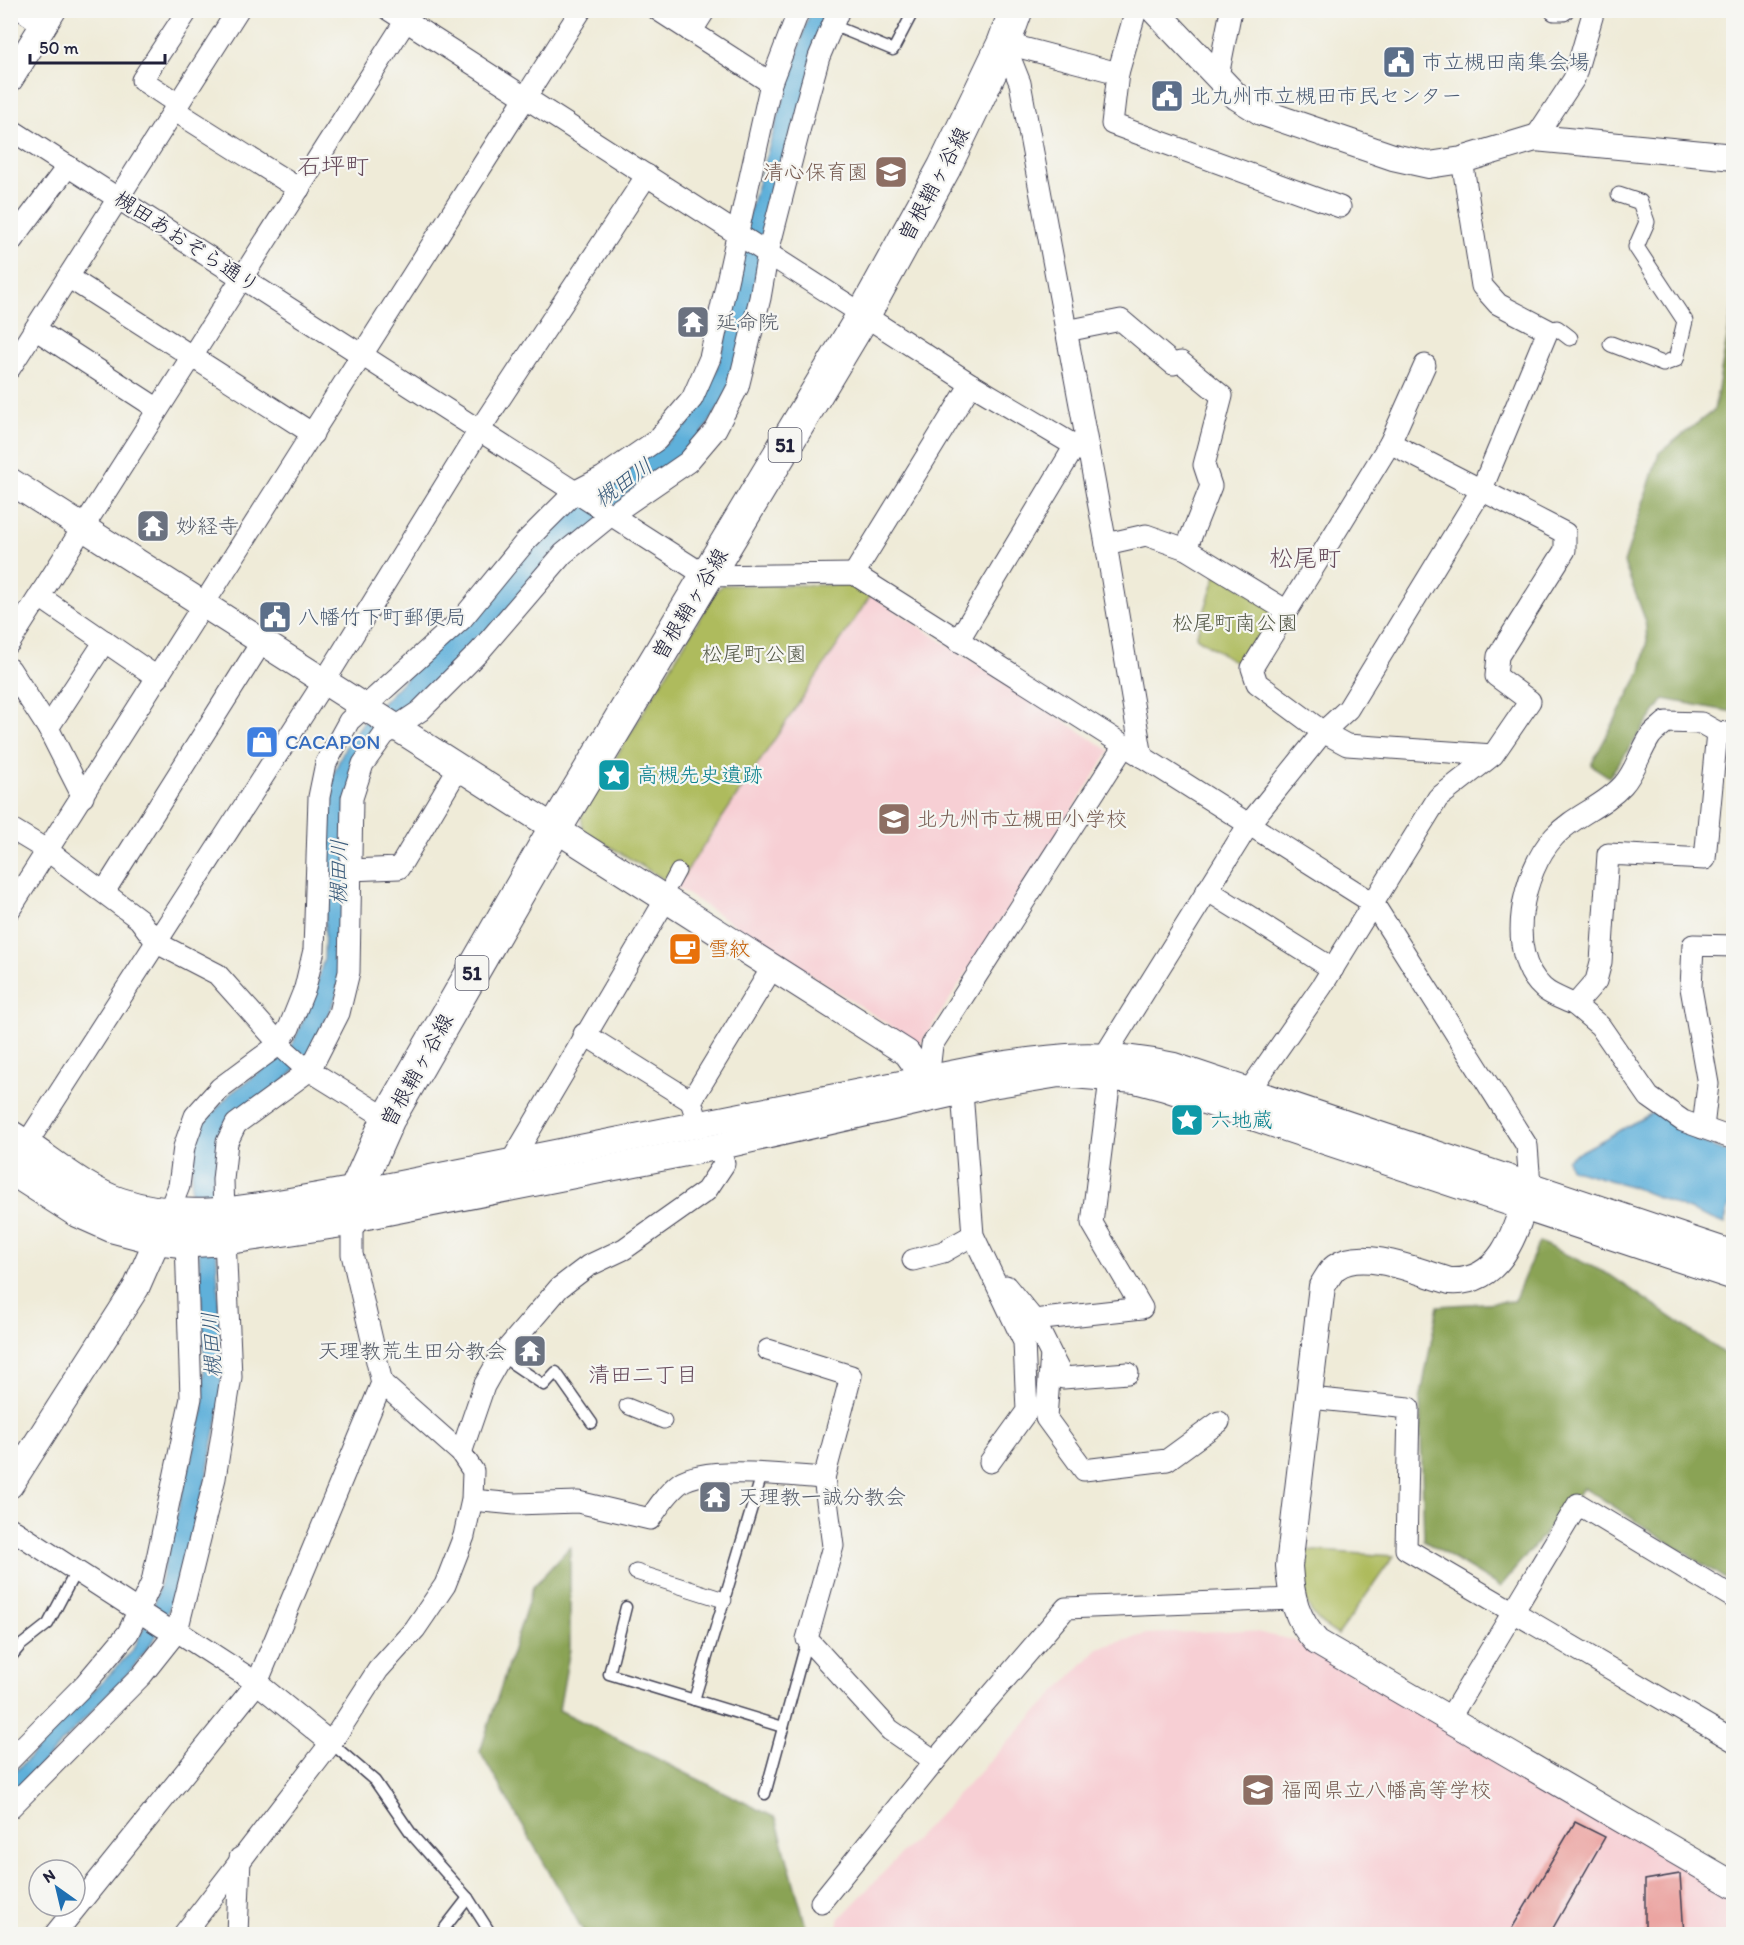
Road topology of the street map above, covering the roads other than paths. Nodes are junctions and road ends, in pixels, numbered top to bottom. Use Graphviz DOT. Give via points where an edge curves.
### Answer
graph roads {
  1 [pos="22,10"];
  2 [pos="188,10"];
  3 [pos="581,10"];
  4 [pos="658,10"];
  5 [pos="705,10"];
  6 [pos="799,10"];
  7 [pos="914,10"];
  8 [pos="1016,10"];
  9 [pos="1136,10"];
  10 [pos="1154,10"];
  11 [pos="1231,10"];
  12 [pos="1555,10"];
  13 [pos="1563,10"];
  14 [pos="1594,10"];
  15 [pos="235,11"];
  16 [pos="402,14"];
  17 [pos="48,18"];
  18 [pos="835,18"];
  19 [pos="691,32"];
  20 [pos="1004,43"];
  21 [pos="1118,73"];
  22 [pos="1218,76"];
  23 [pos="10,79"];
  24 [pos="771,83"];
  25 [pos="526,98"];
  26 [pos="176,107"];
  27 [pos="10,129"];
  28 [pos="1535,138"];
  29 [pos="1734,157"];
  30 [pos="1462,160"];
  31 [pos="68,166"];
  32 [pos="647,175"];
  33 [pos="299,189"];
  34 [pos="1619,195"];
  35 [pos="117,198"];
  36 [pos="1340,207"];
  37 [pos="737,232"];
  38 [pos="10,243"];
  39 [pos="768,252"];
  40 [pos="68,277"];
  41 [pos="242,277"];
  42 [pos="864,314"];
  43 [pos="35,329"];
  44 [pos="1548,330"];
  45 [pos="1066,331"];
  46 [pos="1570,338"];
  47 [pos="1611,344"];
  48 [pos="363,355"];
  49 [pos="191,358"];
  50 [pos="1425,365"];
  51 [pos="10,368"];
  52 [pos="971,384"];
  53 [pos="158,409"];
  54 [pos="480,429"];
  55 [pos="313,434"];
  56 [pos="1390,443"];
  57 [pos="1082,450"];
  58 [pos="10,481"];
  59 [pos="1481,491"];
  60 [pos="579,493"];
  61 [pos="608,513"];
  62 [pos="82,528"];
  63 [pos="1106,544"];
  64 [pos="1186,549"];
  65 [pos="854,573"];
  66 [pos="706,576"];
  67 [pos="40,597"];
  68 [pos="204,606"];
  69 [pos="1287,611"];
  70 [pos="105,641"];
  71 [pos="958,641"];
  72 [pos="10,642"];
  73 [pos="261,643"];
  74 [pos="10,669"];
  75 [pos="158,678"];
  76 [pos="324,682"];
  77 [pos="380,717"];
  78 [pos="48,728"];
  79 [pos="1323,732"];
  80 [pos="1725,733"];
  81 [pos="1124,746"];
  82 [pos="1493,755"];
  83 [pos="1142,757"];
  84 [pos="459,767"];
  85 [pos="83,796"];
  86 [pos="1249,824"];
  87 [pos="556,827"];
  88 [pos="10,828"];
  89 [pos="48,851"];
  90 [pos="350,870"];
  91 [pos="671,885"];
  92 [pos="1208,890"];
  93 [pos="104,892"];
  94 [pos="1373,903"];
  95 [pos="10,909"];
  96 [pos="157,943"];
  97 [pos="1734,946"];
  98 [pos="772,968"];
  99 [pos="1333,969"];
  100 [pos="1575,1005"];
  101 [pos="584,1034"];
  102 [pos="281,1046"];
  103 [pos="307,1068"];
  104 [pos="1104,1071"];
  105 [pos="942,1090"];
  106 [pos="1248,1092"];
  107 [pos="691,1101"];
  108 [pos="388,1119"];
  109 [pos="699,1126"];
  110 [pos="1703,1128"];
  111 [pos="1734,1140"];
  112 [pos="721,1146"];
  113 [pos="14,1157"];
  114 [pos="511,1162"];
  115 [pos="1526,1196"];
  116 [pos="353,1206"];
  117 [pos="198,1227"];
  118 [pos="974,1235"];
  119 [pos="1734,1254"];
  120 [pos="913,1260"];
  121 [pos="987,1262"];
  122 [pos="1734,1277"];
  123 [pos="1034,1320"];
  124 [pos="768,1350"];
  125 [pos="1051,1354"];
  126 [pos="501,1356"];
  127 [pos="1128,1373"];
  128 [pos="382,1383"];
  129 [pos="1310,1398"];
  130 [pos="627,1406"];
  131 [pos="664,1421"];
  132 [pos="1219,1422"];
  133 [pos="592,1423"];
  134 [pos="461,1453"];
  135 [pos="990,1462"];
  136 [pos="762,1474"];
  137 [pos="824,1478"];
  138 [pos="10,1485"];
  139 [pos="472,1500"];
  140 [pos="10,1528"];
  141 [pos="76,1571"];
  142 [pos="636,1572"];
  143 [pos="1734,1598"];
  144 [pos="1292,1599"];
  145 [pos="724,1600"];
  146 [pos="626,1606"];
  147 [pos="141,1612"];
  148 [pos="1513,1612"];
  149 [pos="170,1629"];
  150 [pos="807,1639"];
  151 [pos="10,1658"];
  152 [pos="257,1683"];
  153 [pos="694,1700"];
  154 [pos="1449,1719"];
  155 [pos="783,1727"];
  156 [pos="1734,1741"];
  157 [pos="331,1743"];
  158 [pos="10,1760"];
  159 [pos="935,1761"];
  160 [pos="765,1794"];
  161 [pos="10,1808"];
  162 [pos="240,1858"];
  163 [pos="1734,1885"];
  164 [pos="468,1898"];
  165 [pos="821,1902"];
  166 [pos="56,1935"];
  167 [pos="184,1935"];
  168 [pos="237,1935"];
  169 [pos="440,1935"];
  170 [pos="491,1935"];
  1 -- 17 [label="street"];
  2 -- 26 [label="street" via="142,80"];
  3 -- 25 [label="street"];
  4 -- 19 [label="street"];
  5 -- 19 [label="street"];
  6 -- 24 [label="street"];
  7 -- 18 [label="lane" via="893,50"];
  8 -- 20 [label="main road, 曽根鞘ヶ谷線 / 51"];
  9 -- 21 [label="street"];
  10 -- 22 [label="street"];
  11 -- 22 [label="street"];
  12 -- 13 [label="street"];
  14 -- 28 [label="street" via="1574,79"];
  15 -- 26 [label="street"];
  16 -- 25 [label="street"];
  16 -- 33 [label="street"];
  17 -- 23 [label="street"];
  18 -- 39 [label="street" via="816,68"];
  19 -- 24 [label="street"];
  20 -- 21 [label="street"];
  20 -- 42 [label="main road, 曽根鞘ヶ谷線 / 51" via="944,168"];
  20 -- 45 [label="street" via="1020,83"];
  21 -- 36 [label="street" via="1112,124"];
  22 -- 30 [label="street" via="1237,97 1261,112 1331,138 1429,165"];
  24 -- 37 [label="street"];
  25 -- 32 [label="street"];
  25 -- 48 [label="street"];
  26 -- 33 [label="street"];
  26 -- 35 [label="street"];
  27 -- 31 [label="street, 槻田あおぞら通り"];
  28 -- 29 [label="street"];
  28 -- 30 [label="street"];
  30 -- 44 [label="street" via="1482,286 1498,304"];
  31 -- 35 [label="street, 槻田あおぞら通り"];
  31 -- 38 [label="street"];
  32 -- 37 [label="street"];
  32 -- 54 [label="street"];
  33 -- 41 [label="street"];
  34 -- 47 [label="street" via="1640,202 1647,222 1636,247 1685,321 1676,359 1663,364"];
  35 -- 40 [label="street"];
  35 -- 41 [label="street, 槻田あおぞら通り"];
  37 -- 39 [label="street"];
  37 -- 60 [label="street" via="710,358 692,399 657,440"];
  39 -- 42 [label="street"];
  39 -- 61 [label="street" via="738,387 716,429 687,462"];
  40 -- 43 [label="street"];
  40 -- 49 [label="street"];
  41 -- 48 [label="street, 槻田あおぞら通り"];
  41 -- 49 [label="street"];
  42 -- 52 [label="street"];
  42 -- 66 [label="main road, 曽根鞘ヶ谷線 / 51"];
  43 -- 51 [label="street"];
  43 -- 53 [label="street"];
  44 -- 46 [label="street" via="1557,328"];
  44 -- 59 [label="street"];
  45 -- 57 [label="street"];
  45 -- 64 [label="street" via="1121,320 1173,364 1181,362 1221,396 1204,465 1211,486"];
  48 -- 54 [label="street, 槻田あおぞら通り"];
  48 -- 55 [label="street"];
  49 -- 53 [label="street"];
  49 -- 55 [label="street"];
  50 -- 56 [label="street"];
  52 -- 57 [label="street"];
  52 -- 65 [label="street"];
  53 -- 62 [label="street"];
  54 -- 60 [label="street, 槻田あおぞら通り"];
  54 -- 76 [label="street"];
  55 -- 68 [label="street"];
  56 -- 59 [label="street"];
  56 -- 69 [label="street"];
  57 -- 63 [label="street"];
  57 -- 71 [label="street"];
  58 -- 62 [label="street"];
  59 -- 79 [label="street" via="1348,709"];
  59 -- 82 [label="street" via="1565,533 1565,550 1498,656 1496,676 1530,701"];
  60 -- 61 [label="street, 槻田あおぞら通り"];
  60 -- 77 [label="street" via="526,541 462,619 387,689"];
  61 -- 66 [label="street"];
  61 -- 77 [label="street" via="563,554 479,652 420,711"];
  62 -- 67 [label="street"];
  62 -- 68 [label="street"];
  63 -- 64 [label="street" via="1146,535"];
  63 -- 83 [label="street"];
  64 -- 69 [label="street"];
  65 -- 66 [label="street"];
  65 -- 71 [label="street"];
  66 -- 87 [label="main road, 曽根鞘ヶ谷線 / 51"];
  67 -- 70 [label="street"];
  67 -- 72 [label="street"];
  68 -- 73 [label="street"];
  68 -- 75 [label="street"];
  69 -- 79 [label="street" via="1252,668 1257,683"];
  70 -- 75 [label="street"];
  70 -- 78 [label="street"];
  71 -- 81 [label="street"];
  73 -- 76 [label="street"];
  73 -- 93 [label="street"];
  74 -- 78 [label="street"];
  75 -- 85 [label="street"];
  76 -- 77 [label="street"];
  76 -- 96 [label="street"];
  77 -- 84 [label="street"];
  77 -- 90 [label="street" via="384,735 363,764 352,798"];
  77 -- 102 [label="street" via="349,721 326,763 319,796 314,951 305,987"];
  78 -- 85 [label="street"];
  79 -- 82 [label="street" via="1347,745"];
  79 -- 86 [label="street"];
  80 -- 100 [label="street" via="1705,859 1608,854 1601,962 1596,981"];
  80 -- 100 [label="street" via="1701,723 1666,722 1650,736 1624,785 1570,821 1538,855 1523,901 1521,927 1525,951 1531,972 1543,989"];
  81 -- 83 [label="street"];
  81 -- 105 [label="street" via="932,1045"];
  82 -- 94 [label="street" via="1438,798"];
  83 -- 86 [label="street"];
  84 -- 87 [label="street"];
  84 -- 90 [label="street" via="399,868"];
  85 -- 89 [label="street"];
  86 -- 92 [label="street"];
  86 -- 94 [label="street"];
  87 -- 91 [label="street"];
  87 -- 108 [label="main road, 曽根鞘ヶ谷線 / 51"];
  88 -- 89 [label="street"];
  89 -- 93 [label="street"];
  89 -- 95 [label="street"];
  90 -- 103 [label="street" via="349,972 339,1013"];
  91 -- 98 [label="street"];
  91 -- 101 [label="street"];
  92 -- 99 [label="street"];
  92 -- 104 [label="street"];
  93 -- 96 [label="street" via="139,919"];
  94 -- 99 [label="street"];
  94 -- 115 [label="street" via="1527,1146"];
  96 -- 102 [label="street" via="217,974"];
  96 -- 113 [label="street"];
  97 -- 110 [label="street" via="1693,945 1690,988 1708,1084"];
  98 -- 105 [label="street" via="907,1053"];
  98 -- 107 [label="street"];
  99 -- 106 [label="street"];
  100 -- 110 [label="street" via="1600,1026 1649,1097 1683,1121"];
  101 -- 107 [label="street"];
  101 -- 114 [label="street"];
  102 -- 103 [label="street"];
  102 -- 117 [label="street" via="220,1088 195,1116 184,1147 178,1186"];
  103 -- 108 [label="street"];
  103 -- 117 [label="street" via="236,1124 227,1142 223,1180"];
  104 -- 105 [label="street"];
  104 -- 105 [label="street" via="1057,1056"];
  104 -- 106 [label="street" via="1174,1066"];
  104 -- 115 [label="street"];
  104 -- 123 [label="street" via="1092,1223 1142,1308"];
  105 -- 109 [label="street"];
  105 -- 112 [label="street"];
  105 -- 118 [label="street"];
  106 -- 115 [label="street"];
  107 -- 109 [label="street"];
  108 -- 116 [label="main road, 曽根鞘ヶ谷線 / 51"];
  109 -- 114 [label="street"];
  110 -- 111 [label="street"];
  112 -- 116 [label="street"];
  112 -- 126 [label="street" via="724,1164 706,1191 624,1249 588,1266 559,1288"];
  113 -- 117 [label="main road" via="77,1210 112,1226"];
  114 -- 116 [label="street"];
  115 -- 119 [label="street"];
  115 -- 122 [label="street"];
  115 -- 129 [label="street" via="1518,1227 1503,1256 1482,1274 1463,1282 1367,1259 1335,1267 1322,1286"];
  116 -- 117 [label="main road"];
  116 -- 128 [label="street" via="352,1254"];
  117 -- 138 [label="street" via="136,1288"];
  117 -- 147 [label="street" via="191,1398 152,1582"];
  117 -- 149 [label="street" via="231,1377 215,1478"];
  118 -- 120 [label="street" via="943,1252"];
  118 -- 121 [label="street"];
  121 -- 123 [label="street"];
  121 -- 135 [label="street" via="1024,1342 1027,1411"];
  123 -- 125 [label="street"];
  124 -- 137 [label="street" via="851,1376"];
  125 -- 127 [label="street" via="1063,1378"];
  125 -- 132 [label="street" via="1046,1418 1084,1470 1167,1460"];
  126 -- 133 [label="lane" via="544,1385 556,1372"];
  126 -- 134 [label="street" via="484,1386"];
  128 -- 134 [label="street"];
  128 -- 152 [label="street"];
  129 -- 144 [label="street" via="1289,1566"];
  129 -- 148 [label="street" via="1409,1408 1406,1549"];
  130 -- 131 [label="street"];
  134 -- 139 [label="street" via="473,1472"];
  136 -- 137 [label="street"];
  136 -- 139 [label="street" via="698,1475 680,1483 650,1519 578,1502 515,1504"];
  136 -- 145 [label="lane"];
  137 -- 150 [label="street" via="833,1545"];
  139 -- 157 [label="street" via="464,1536 445,1585 415,1629 378,1670"];
  140 -- 141 [label="street"];
  141 -- 147 [label="street"];
  141 -- 151 [label="lane" via="48,1624"];
  142 -- 145 [label="street"];
  143 -- 148 [label="street" via="1578,1504"];
  144 -- 154 [label="street" via="1305,1628 1317,1642"];
  144 -- 159 [label="street" via="1066,1608"];
  145 -- 153 [label="lane"];
  146 -- 153 [label="lane" via="609,1674"];
  147 -- 149 [label="street"];
  147 -- 158 [label="street" via="128,1634 85,1684"];
  148 -- 154 [label="street"];
  148 -- 156 [label="street"];
  149 -- 152 [label="street"];
  149 -- 161 [label="street" via="142,1675"];
  150 -- 155 [label="lane"];
  150 -- 159 [label="street" via="890,1730"];
  152 -- 157 [label="street"];
  152 -- 166 [label="street"];
  153 -- 155 [label="lane"];
  154 -- 163 [label="street"];
  155 -- 160 [label="lane"];
  157 -- 162 [label="street"];
  157 -- 164 [label="lane" via="375,1781 413,1836"];
  159 -- 165 [label="street"];
  162 -- 167 [label="street"];
  162 -- 168 [label="street"];
  164 -- 169 [label="lane"];
  164 -- 170 [label="lane"];
}
